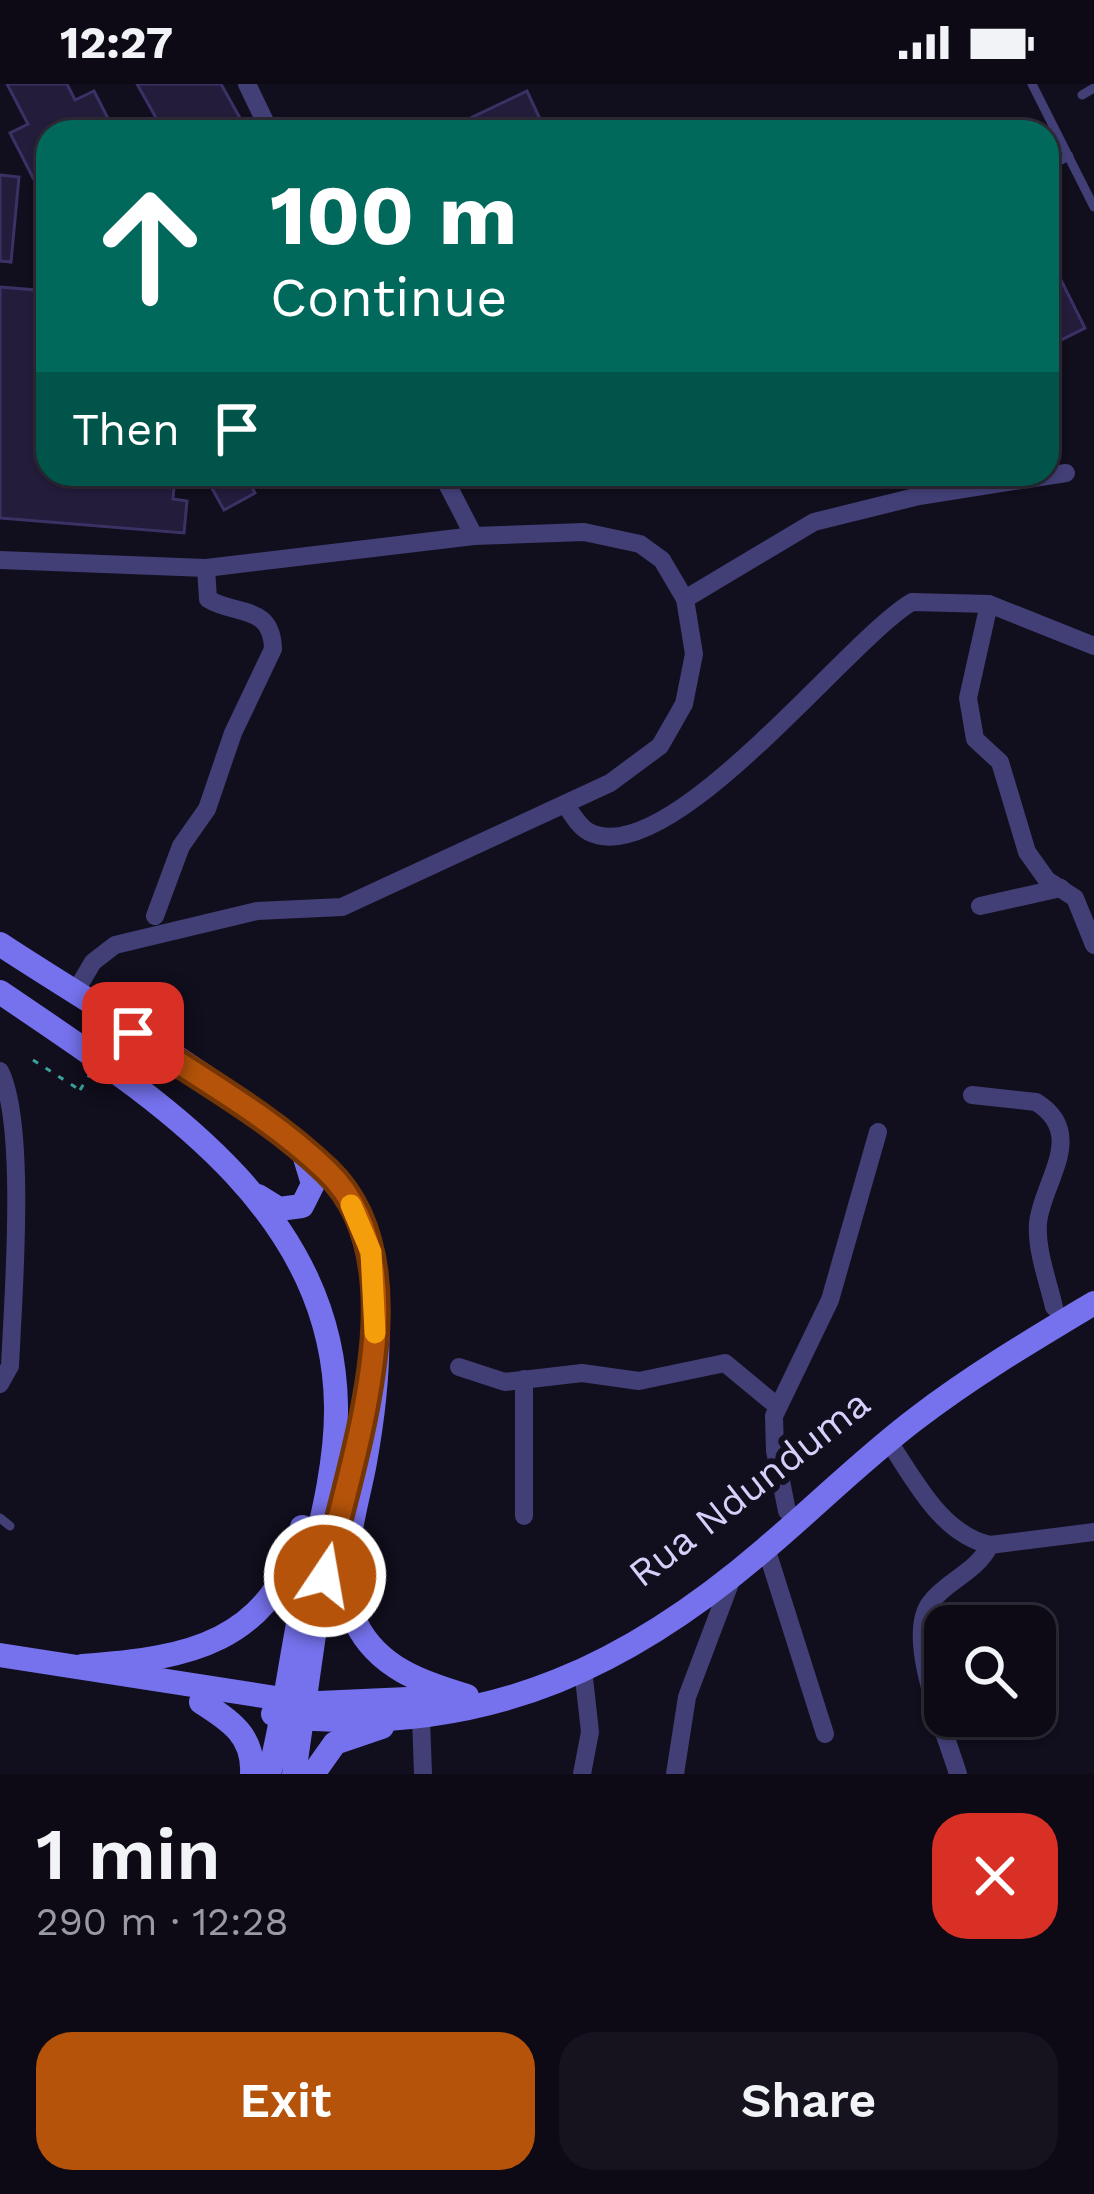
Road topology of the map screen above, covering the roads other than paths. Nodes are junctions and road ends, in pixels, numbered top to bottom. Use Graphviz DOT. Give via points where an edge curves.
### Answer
graph roads {
  1 [pos="247,84"];
  2 [pos="1032,84"];
  3 [pos="1094,88"];
  4 [pos="1082,94"];
  5 [pos="264,120"];
  6 [pos="1050,120"];
  7 [pos="1059,137"];
  8 [pos="1069,156"];
  9 [pos="1059,161"];
  10 [pos="1094,207"];
  11 [pos="1066,473"];
  12 [pos="1059,474"];
  13 [pos="448,486"];
  14 [pos="983,486"];
  15 [pos="474,536"];
  16 [pos="0,560"];
  17 [pos="206,568"];
  18 [pos="685,599"];
  19 [pos="989,604"];
  20 [pos="1094,646"];
  21 [pos="565,805"];
  22 [pos="1061,888"];
  23 [pos="980,906"];
  24 [pos="155,916"];
  25 [pos="0,944"];
  26 [pos="1094,945"];
  27 [pos="0,992"];
  28 [pos="74,994"];
  29 [pos="0,1071"];
  30 [pos="972,1095"];
  31 [pos="878,1132"];
  32 [pos="302,1150"];
  33 [pos="256,1195"];
  34 [pos="270,1217"];
  35 [pos="1094,1286"];
  36 [pos="1094,1303"];
  37 [pos="1054,1307"];
  38 [pos="374,1357"];
  39 [pos="459,1367"];
  40 [pos="524,1379"];
  41 [pos="0,1384"];
  42 [pos="777,1406"];
  43 [pos="889,1442"];
  44 [pos="788,1511"];
  45 [pos="524,1516"];
  46 [pos="0,1518"];
  47 [pos="10,1526"];
  48 [pos="1094,1532"];
  49 [pos="990,1545"];
  50 [pos="766,1548"];
  51 [pos="733,1576"];
  52 [pos="0,1654"];
  53 [pos="82,1666"];
  54 [pos="0,1669"];
  55 [pos="583,1670"];
  56 [pos="201,1702"];
  57 [pos="467,1704"];
  58 [pos="275,1706"];
  59 [pos="316,1711"];
  60 [pos="412,1719"];
  61 [pos="824,1734"];
  62 [pos="252,1774"];
  63 [pos="268,1774"];
  64 [pos="293,1774"];
  65 [pos="313,1774"];
  66 [pos="423,1774"];
  67 [pos="583,1774"];
  68 [pos="675,1774"];
  69 [pos="958,1774"];
  1 -- 5 [label="street"];
  2 -- 6 [label="lane"];
  3 -- 4 [label="lane"];
  7 -- 8 [label="lane"];
  8 -- 9 [label="lane"];
  8 -- 10 [label="lane"];
  11 -- 12 [label="street"];
  13 -- 15 [label="street"];
  14 -- 18 [label="street" via="814,522"];
  15 -- 17 [label="street"];
  15 -- 18 [label="street" via="617,537 662,560"];
  16 -- 17 [label="street"];
  17 -- 24 [label="street" via="208,599 257,614 273,649"];
  18 -- 21 [label="street" via="694,654 673,728 640,762"];
  19 -- 20 [label="street"];
  19 -- 21 [label="street" via="930,599 898,610 733,771 635,830 589,832"];
  19 -- 22 [label="street" via="969,721 982,751 1000,762 1027,852"];
  21 -- 28 [label="street" via="342,907 256,911 116,945 93,962"];
  22 -- 23 [label="street"];
  22 -- 26 [label="street" via="1075,898"];
  25 -- 28 [label="main road"];
  27 -- 33 [label="main road" via="174,1115"];
  28 -- 32 [label="main road"];
  29 -- 41 [label="street" via="14,1145 12,1334"];
  30 -- 37 [label="street" via="1036,1102 1057,1126 1062,1159 1039,1216"];
  31 -- 42 [label="street" via="830,1300"];
  32 -- 33 [label="main road" via="313,1184 302,1206 279,1209"];
  32 -- 38 [label="main road" via="340,1187 371,1252"];
  33 -- 34 [label="main road"];
  34 -- 53 [label="main road" via="318,1346 320,1435 295,1557 270,1599 217,1642 159,1661"];
  34 -- 63 [label="main road" via="328,1333 336,1409"];
  35 -- 37 [label="main road, Rua Ndunduma"];
  36 -- 43 [label="main road"];
  37 -- 44 [label="main road, Rua Ndunduma" via="911,1406"];
  38 -- 57 [label="main road" via="346,1568 355,1621 397,1670"];
  38 -- 64 [label="main road" via="316,1614"];
  39 -- 40 [label="street"];
  40 -- 42 [label="street" via="582,1373 639,1381 725,1363"];
  40 -- 45 [label="street"];
  42 -- 44 [label="street" via="772,1427"];
  43 -- 49 [label="street" via="952,1528"];
  43 -- 50 [label="main road"];
  44 -- 57 [label="main road, Rua Ndunduma" via="683,1594 590,1650"];
  46 -- 47 [label="lane"];
  48 -- 49 [label="street"];
  49 -- 69 [label="street" via="927,1606 919,1634"];
  50 -- 51 [label="main road"];
  50 -- 61 [label="street"];
  51 -- 55 [label="main road"];
  51 -- 68 [label="street" via="687,1697"];
  52 -- 53 [label="main road, Rua Ndunduma"];
  53 -- 58 [label="main road, Rua Ndunduma"];
  54 -- 56 [label="main road, Rua Ndunduma"];
  55 -- 57 [label="main road" via="526,1696"];
  55 -- 67 [label="street" via="590,1732"];
  56 -- 58 [label="main road, Rua Ndunduma"];
  56 -- 62 [label="main road" via="241,1731"];
  57 -- 59 [label="main road, Rua Ndunduma"];
  57 -- 60 [label="main road, Rua Ndunduma"];
  58 -- 59 [label="main road, Rua Ndunduma, bridge"];
  59 -- 60 [label="main road, Rua Ndunduma"];
  60 -- 65 [label="main road" via="335,1743"];
  60 -- 66 [label="street"];
}
